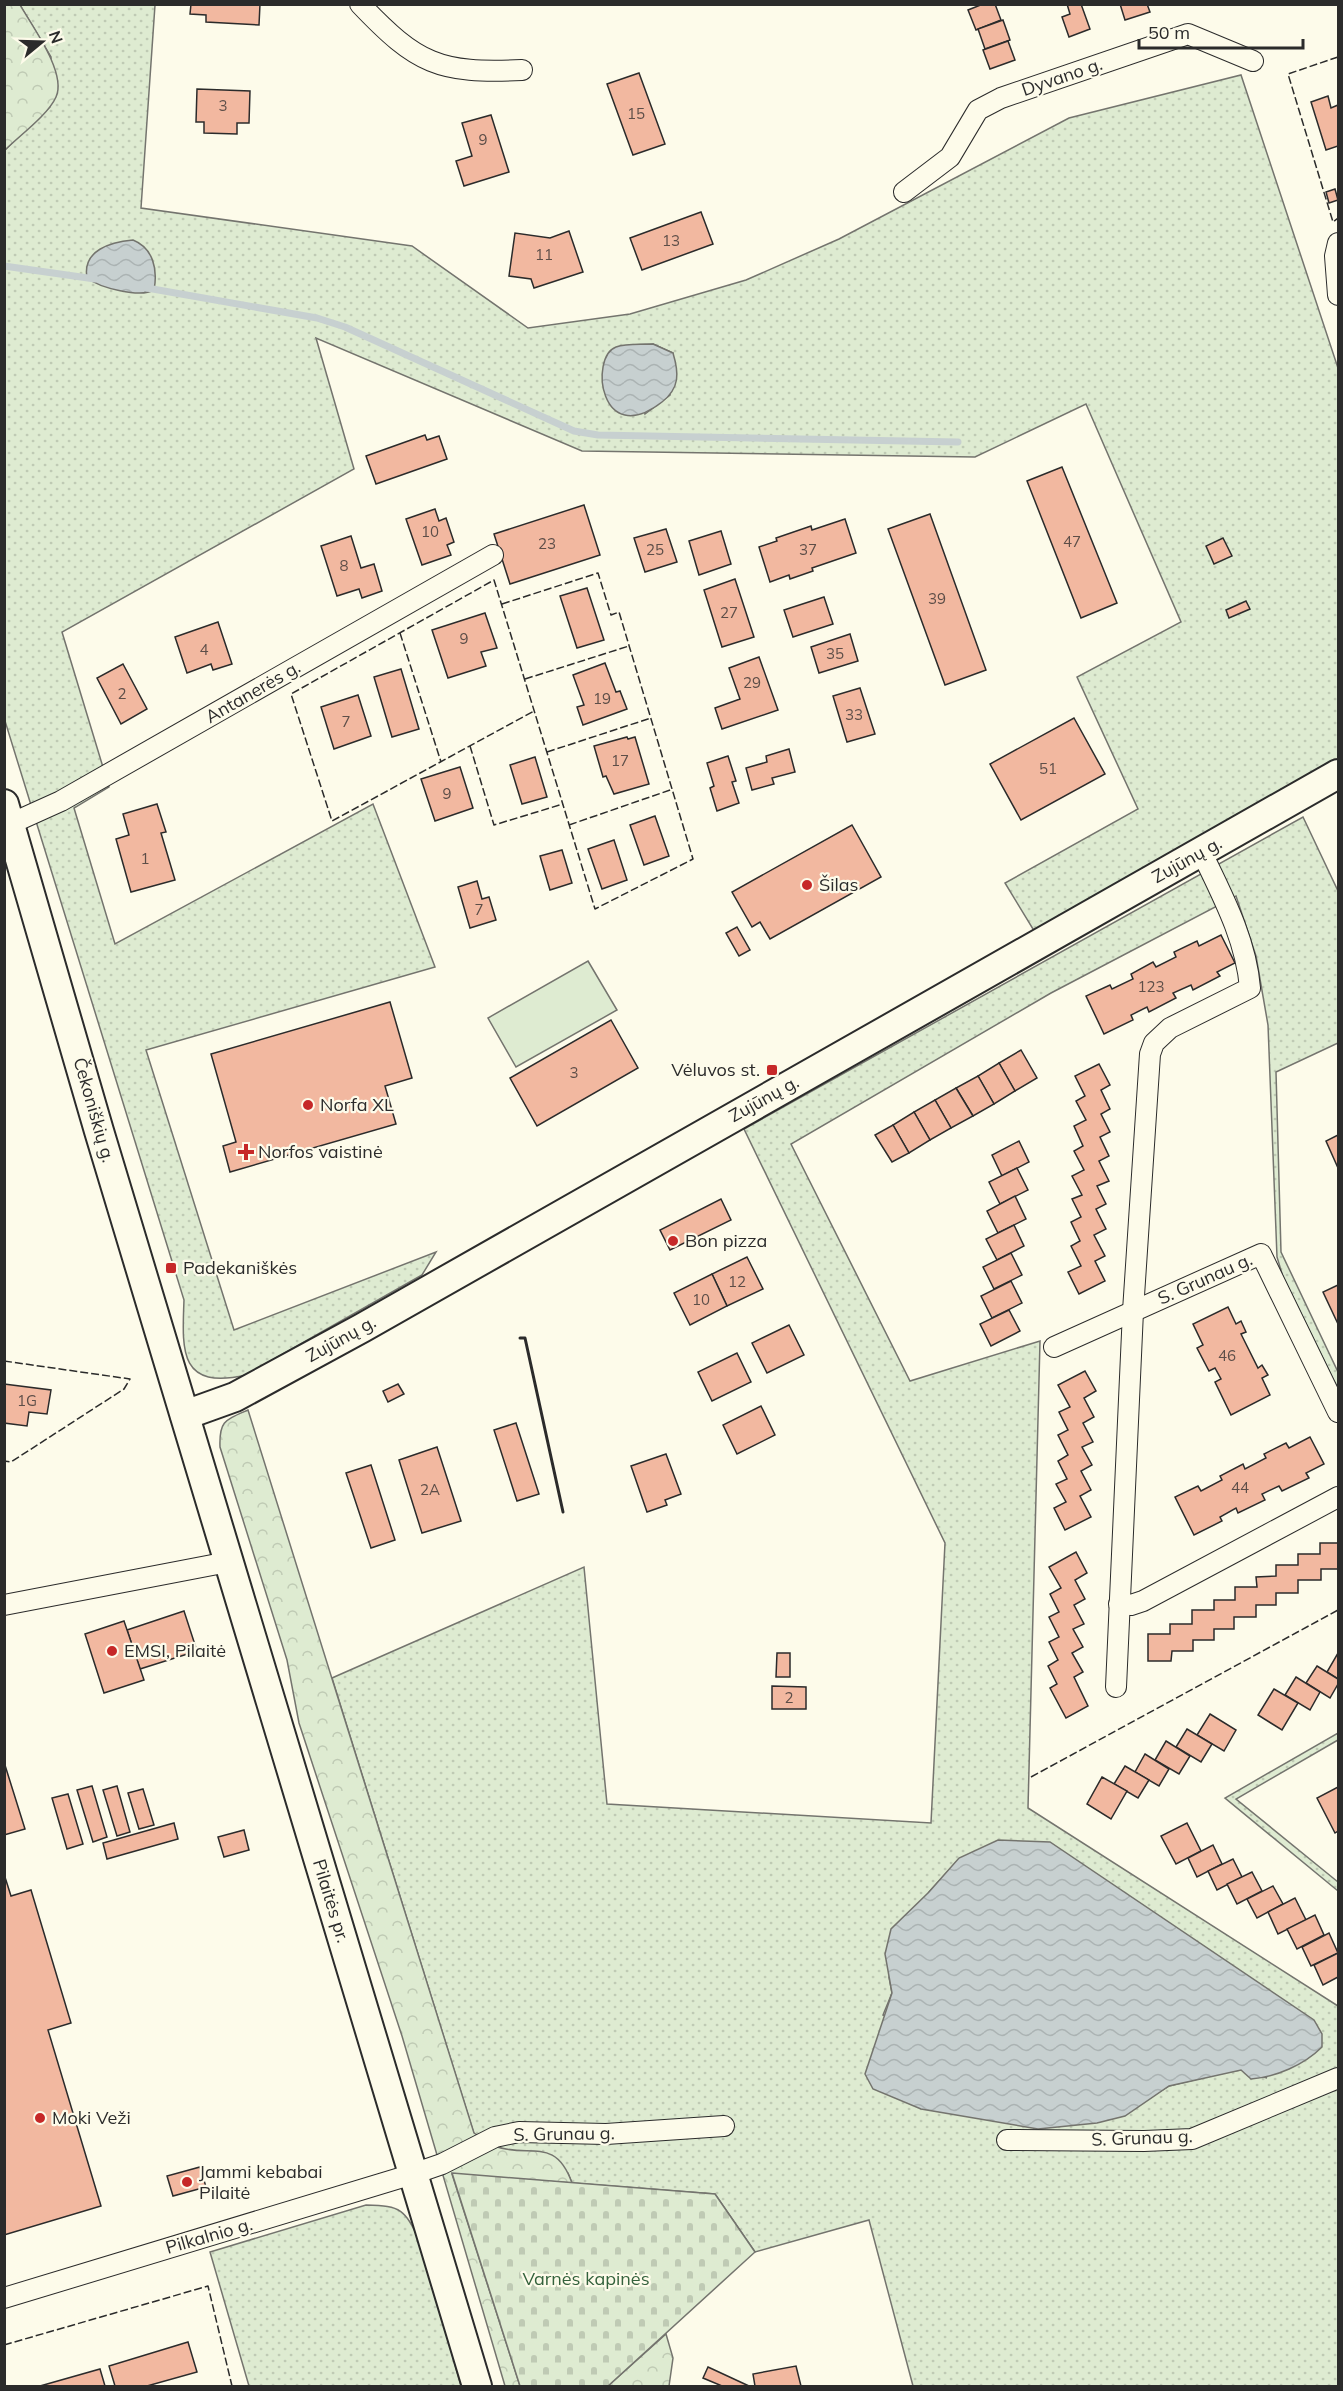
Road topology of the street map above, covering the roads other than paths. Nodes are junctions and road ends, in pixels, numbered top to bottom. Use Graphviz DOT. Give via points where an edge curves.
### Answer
graph roads {
  1 [pos="360,4"];
  2 [pos="1252,61"];
  3 [pos="522,70"];
  4 [pos="904,192"];
  5 [pos="1338,243"];
  6 [pos="1338,295"];
  7 [pos="493,555"];
  8 [pos="1338,774"];
  9 [pos="7,814"];
  10 [pos="1201,851"];
  11 [pos="1133,1311"];
  12 [pos="1054,1347"];
  13 [pos="1338,1412"];
  14 [pos="185,1415"];
  15 [pos="1338,1497"];
  16 [pos="228,1562"];
  17 [pos="1119,1604"];
  18 [pos="4,1605"];
  19 [pos="1116,1688"];
  20 [pos="1338,2078"];
  21 [pos="724,2126"];
  22 [pos="1007,2140"];
  23 [pos="413,2174"];
  24 [pos="4,2298"];
  25 [pos="477,2386"];
  1 -- 3 [label="street" via="388,34 413,53 446,68 481,72"];
  2 -- 4 [label="street, Dyvano g." via="1188,34 1001,98 978,110 950,157"];
  5 -- 6 [label="street"];
  7 -- 9 [label="street, Antanerės g." via="61,801"];
  8 -- 10 [label="main road, Zujūnų g."];
  9 -- 14 [label="main road, Čekoniškių g."];
  10 -- 11 [label="street" via="1234,922 1245,954 1250,987 1170,1028 1154,1043 1150,1054"];
  10 -- 14 [label="main road, Zujūnų g." via="362,1328 235,1397"];
  11 -- 12 [label="street, S. Grunau g."];
  11 -- 13 [label="street, S. Grunau g." via="1261,1254"];
  11 -- 17 [label="street"];
  14 -- 16 [label="main road, Pilaitės pr."];
  15 -- 17 [label="street" via="1143,1601"];
  16 -- 18 [label="street"];
  16 -- 23 [label="main road, Pilaitės pr."];
  17 -- 19 [label="street"];
  20 -- 22 [label="street, S. Grunau g." via="1192,2139"];
  21 -- 23 [label="street, S. Grunau g." via="606,2134 519,2132 495,2137"];
  23 -- 24 [label="street, Pilkalnio g."];
  23 -- 25 [label="main road, Pilaitės pr."];
}
